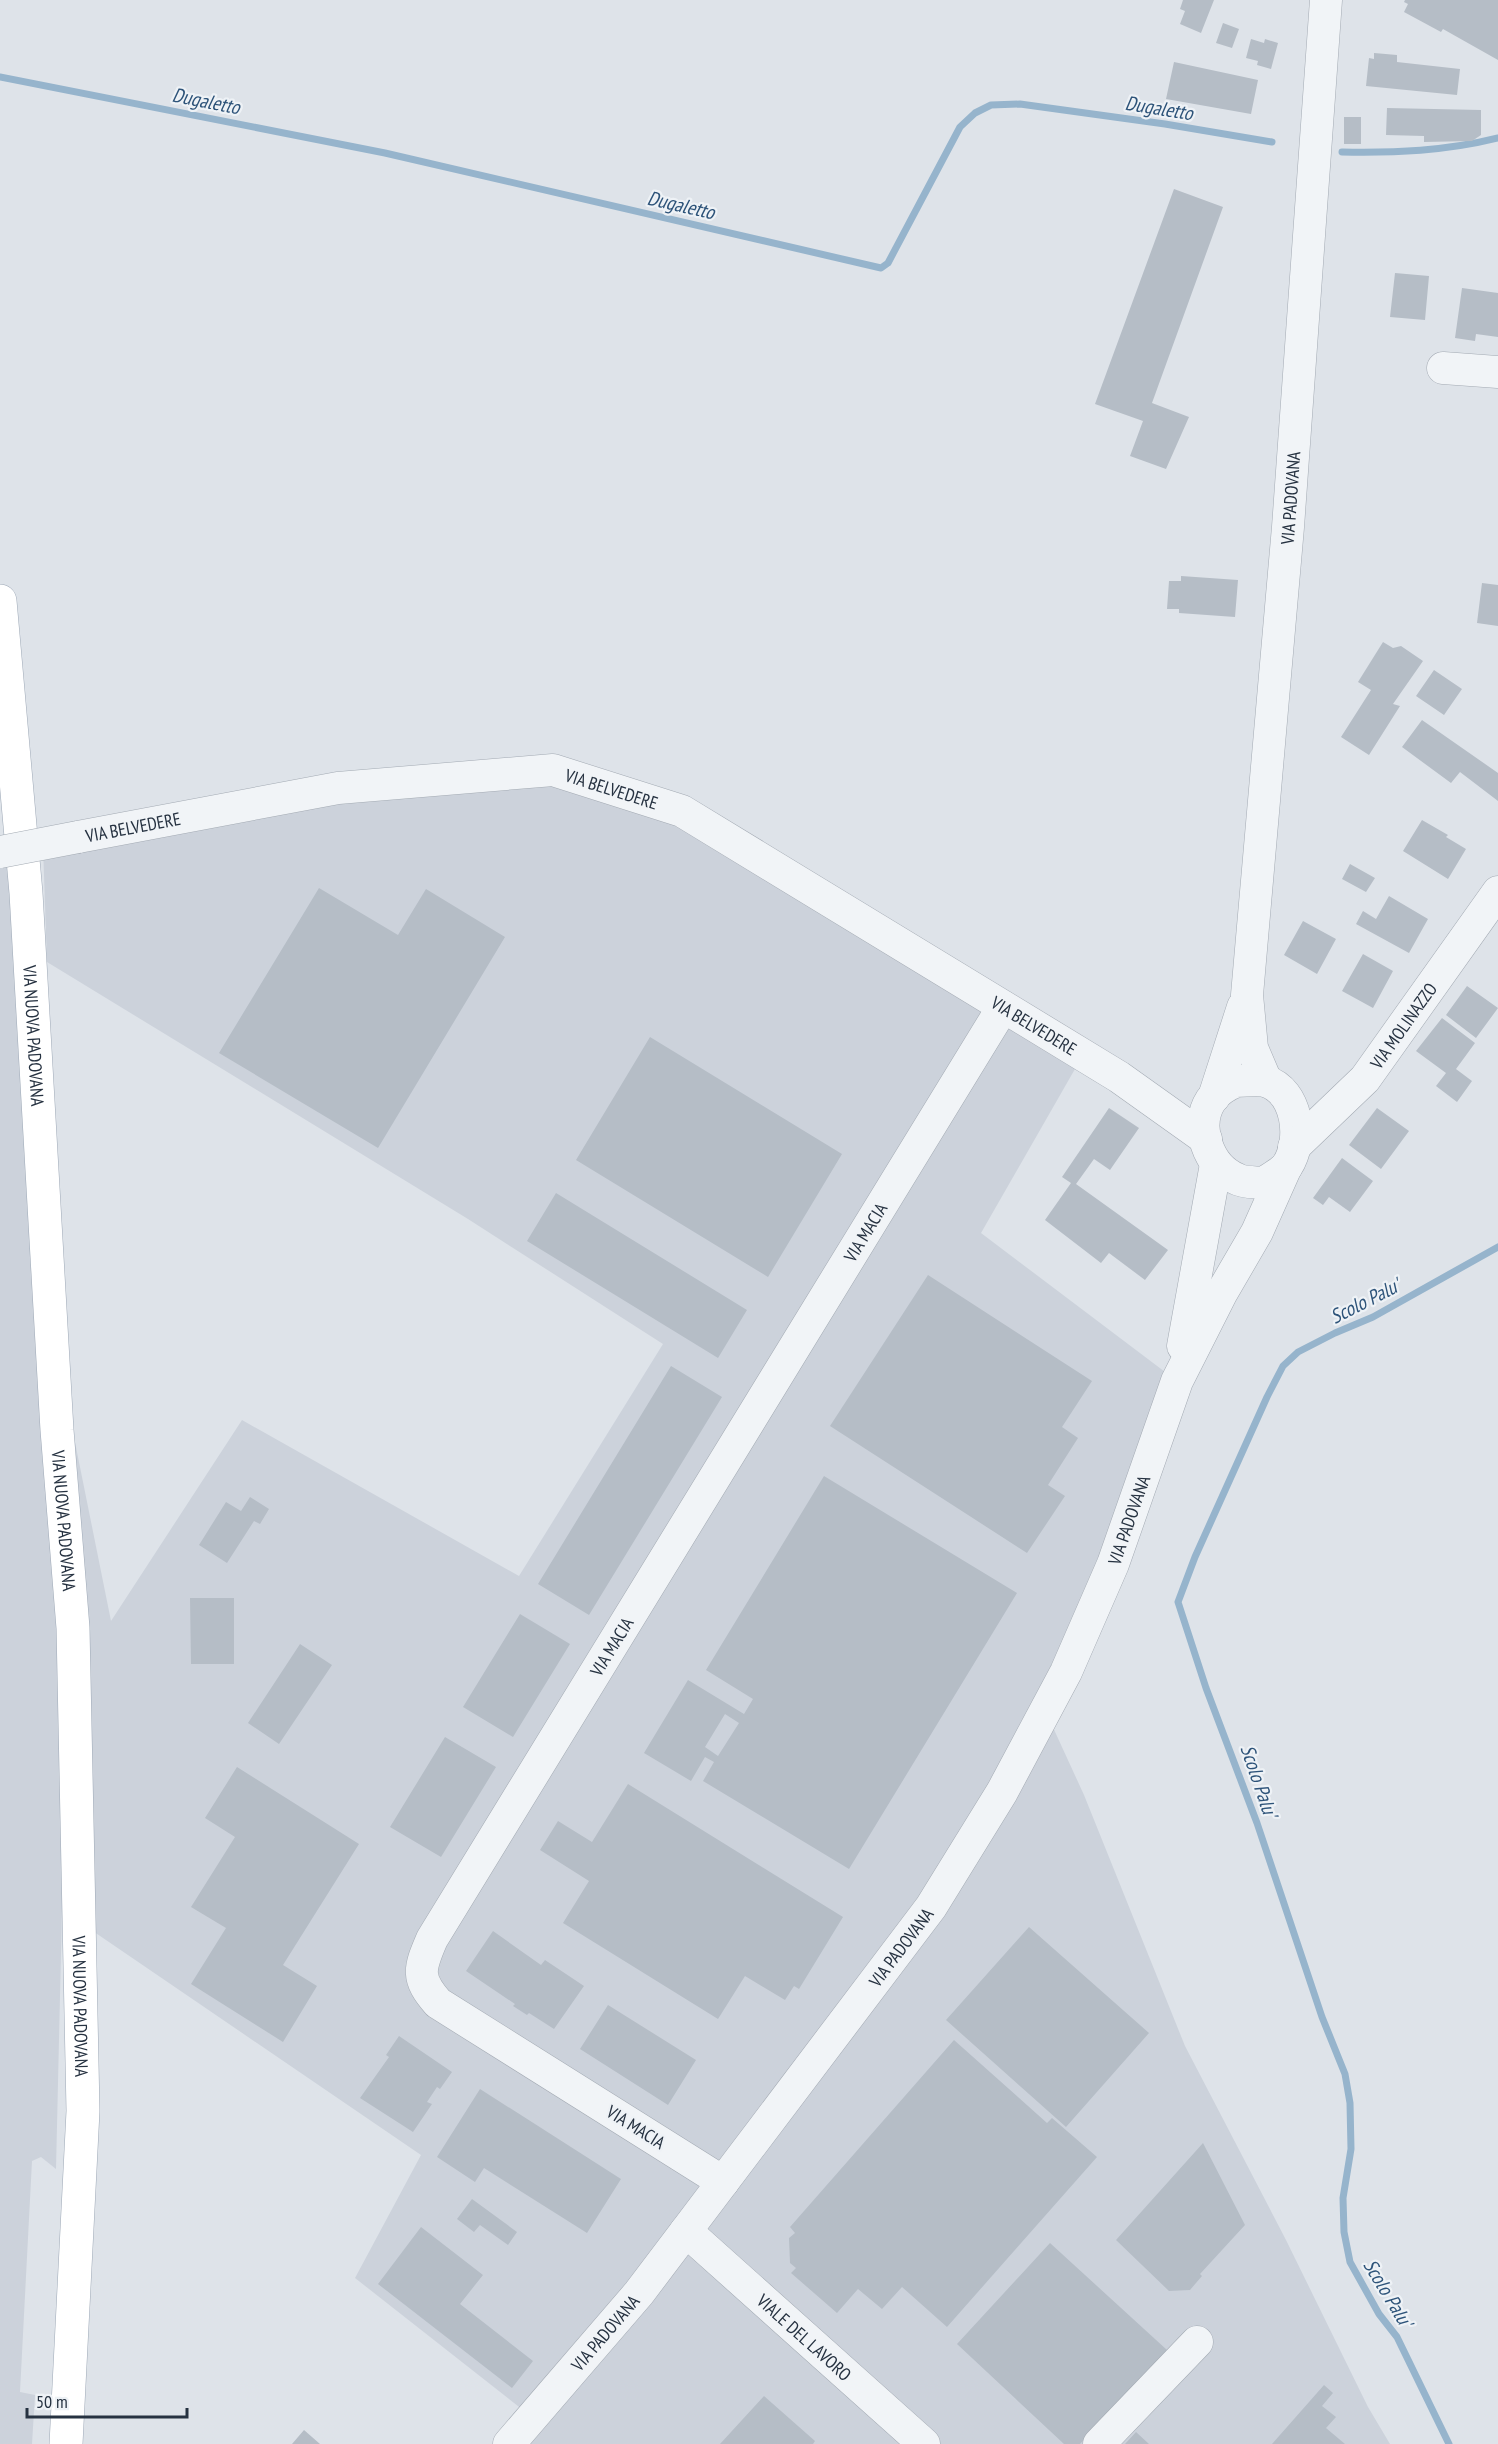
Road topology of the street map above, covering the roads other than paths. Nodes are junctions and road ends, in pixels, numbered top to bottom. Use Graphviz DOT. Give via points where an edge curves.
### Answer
graph roads {
  1 [pos="1326,0"];
  2 [pos="1443,368"];
  3 [pos="1498,372"];
  4 [pos="0,601"];
  5 [pos="0,852"];
  6 [pos="1498,892"];
  7 [pos="1247,994"];
  8 [pos="1003,1007"];
  9 [pos="1119,1077"];
  10 [pos="1365,1079"];
  11 [pos="1276,1088"];
  12 [pos="1213,1098"];
  13 [pos="1211,1152"];
  14 [pos="1290,1157"];
  15 [pos="1177,1381"];
  16 [pos="723,2182"];
  17 [pos="686,2231"];
  18 [pos="1197,2342"];
  19 [pos="66,2444"];
  20 [pos="509,2444"];
  21 [pos="924,2444"];
  22 [pos="1099,2444"];
  1 -- 7 [label="street, VIA PADOVANA" via="1288,527"];
  2 -- 3 [label="street"];
  4 -- 19 [label="main road, VIA NUOVA PADOVANA" via="26,893 56,1419 73,1628 83,2111"];
  5 -- 8 [label="street, VIA BELVEDERE, bridge" via="338,788 553,770 682,811"];
  6 -- 10 [label="street, VIA MOLINAZZO"];
  7 -- 11 [label="street, VIA PADOVANA" via="1252,1048"];
  7 -- 12 [label="street, VIA PADOVANA"];
  8 -- 9 [label="street, VIA BELVEDERE"];
  8 -- 16 [label="street, VIA MACIA" via="423,1958 424,1987 438,2003"];
  9 -- 12 [label="street, VIA BELVEDERE" via="1168,1095"];
  9 -- 13 [label="street, VIA BELVEDERE"];
  10 -- 11 [label="street" via="1326,1098 1296,1099"];
  10 -- 14 [label="street, VIA MOLINAZZO"];
  11 -- 12 [label="street" via="1237,1081"];
  11 -- 14 [label="street, VIA PADOVANA" via="1296,1120"];
  12 -- 13 [label="street, VIA PADOVANA" via="1205,1118"];
  13 -- 14 [label="street" via="1237,1180 1264,1183"];
  13 -- 15 [label="street, VIA PADOVANA"];
  14 -- 15 [label="street, VIA PADOVANA" via="1257,1232"];
  15 -- 16 [label="street, VIA PADOVANA" via="1113,1564 1066,1672 1002,1792 931,1907"];
  16 -- 17 [label="street, VIA PADOVANA"];
  17 -- 20 [label="street, VIA PADOVANA" via="639,2293"];
  17 -- 21 [label="street, VIALE DEL LAVORO"];
  18 -- 22 [label="street"];
}
